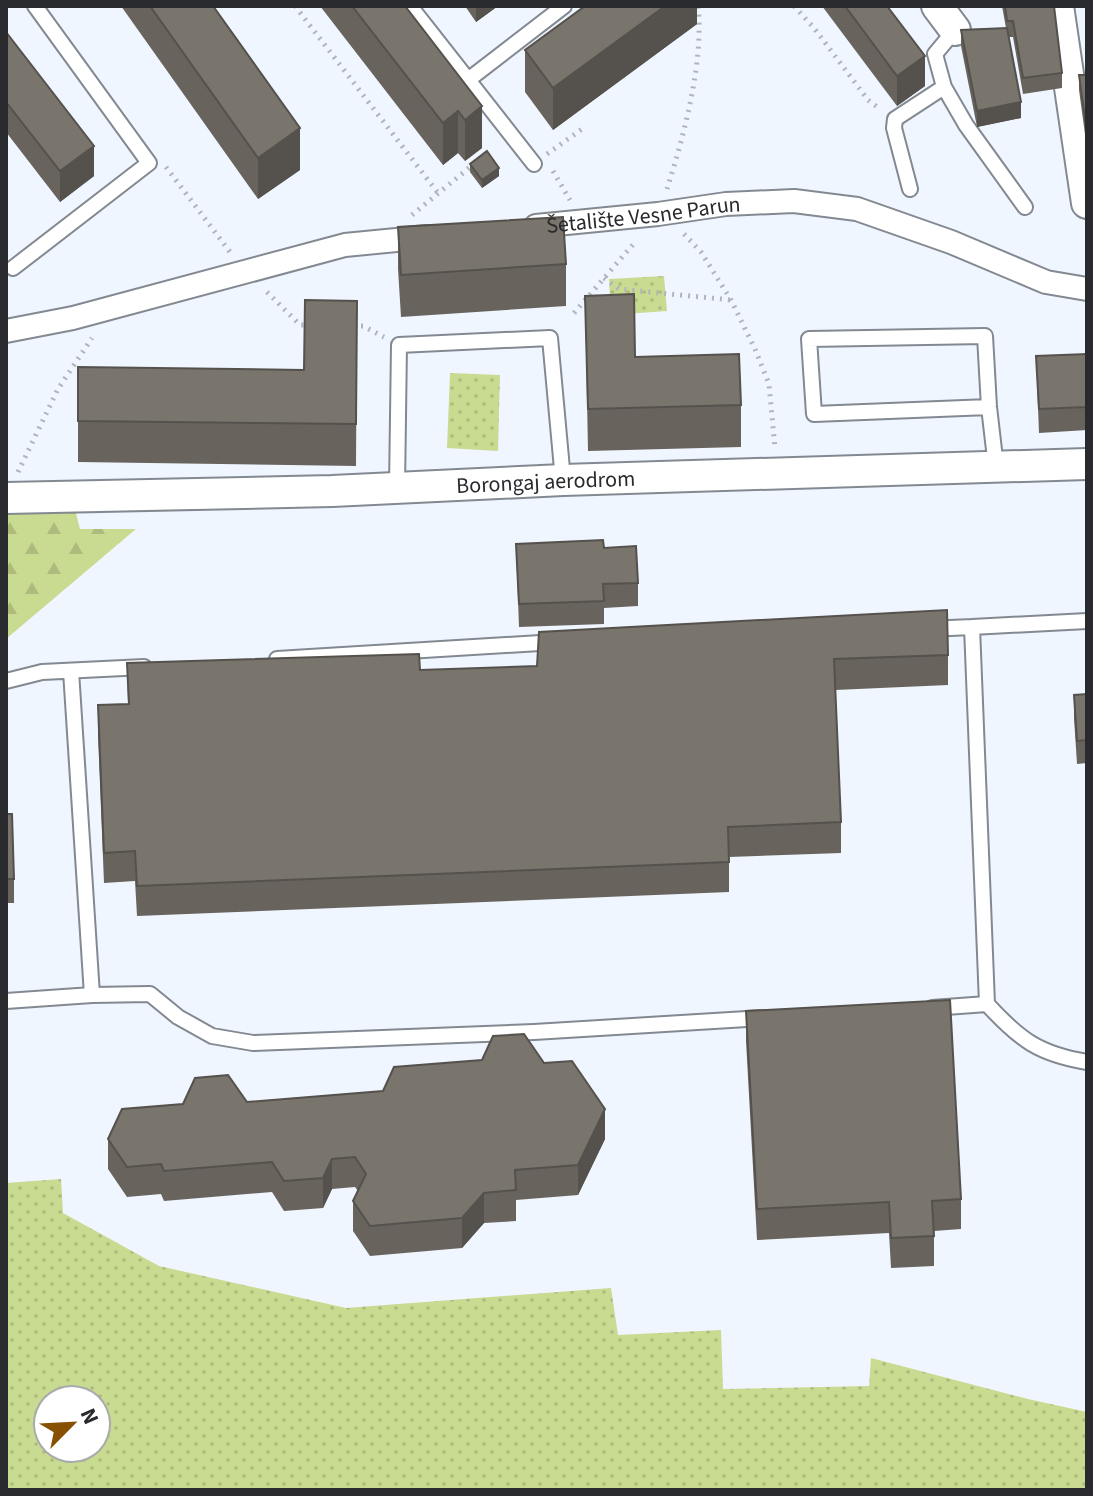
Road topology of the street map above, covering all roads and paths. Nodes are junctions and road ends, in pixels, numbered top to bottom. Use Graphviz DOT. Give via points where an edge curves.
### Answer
graph roads {
  1 [pos="35,6"];
  2 [pos="295,6"];
  3 [pos="410,6"];
  4 [pos="564,6"];
  5 [pos="698,6"];
  6 [pos="794,6"];
  7 [pos="1058,6"];
  8 [pos="946,18"];
  9 [pos="468,80"];
  10 [pos="944,87"];
  11 [pos="895,119"];
  12 [pos="582,129"];
  13 [pos="510,134"];
  14 [pos="539,160"];
  15 [pos="910,189"];
  16 [pos="438,193"];
  17 [pos="1087,203"];
  18 [pos="1025,207"];
  19 [pos="661,213"];
  20 [pos="583,223"];
  21 [pos="516,228"];
  22 [pos="442,236"];
  23 [pos="378,242"];
  24 [pos="13,268"];
  25 [pos="604,278"];
  26 [pos="1087,289"];
  27 [pos="731,300"];
  28 [pos="112,307"];
  29 [pos="574,313"];
  30 [pos="6,331"];
  31 [pos="989,407"];
  32 [pos="776,457"];
  33 [pos="1087,464"];
  34 [pos="996,467"];
  35 [pos="563,480"];
  36 [pos="397,488"];
  37 [pos="10,498"];
  38 [pos="1087,621"];
  39 [pos="972,627"];
  40 [pos="910,630"];
  41 [pos="567,642"];
  42 [pos="261,660"];
  43 [pos="166,665"];
  44 [pos="71,671"];
  45 [pos="6,681"];
  46 [pos="92,995"];
  47 [pos="6,1001"];
  48 [pos="987,1004"];
  49 [pos="909,1009"];
  50 [pos="784,1017"];
  51 [pos="1087,1062"];
  1 -- 24 [label="lane" via="149,163"];
  2 -- 16 [label="path"];
  3 -- 9 [label="lane"];
  4 -- 9 [label="lane"];
  5 -- 19 [label="path" via="688,122"];
  6 -- 11 [label="path" via="868,100"];
  7 -- 17 [label="street"];
  8 -- 10 [label="lane" via="935,54"];
  9 -- 13 [label="lane"];
  10 -- 11 [label="lane"];
  10 -- 18 [label="lane"];
  11 -- 15 [label="lane"];
  12 -- 14 [label="path"];
  13 -- 14 [label="lane"];
  13 -- 16 [label="path"];
  14 -- 20 [label="path"];
  16 -- 23 [label="path"];
  19 -- 20 [label="street, Šetalište Vesne Parun"];
  19 -- 25 [label="path"];
  19 -- 26 [label="street, Šetalište Vesne Parun" via="794,201 857,209 1046,282"];
  19 -- 27 [label="path" via="701,252"];
  20 -- 21 [label="street, Šetalište Vesne Parun"];
  22 -- 23 [label="street"];
  23 -- 28 [label="street" via="345,245"];
  25 -- 27 [label="path" via="619,289"];
  25 -- 29 [label="path"];
  27 -- 32 [label="path" via="769,384"];
  28 -- 30 [label="street"];
  28 -- 37 [label="path" via="58,389"];
  31 -- 31 [label="lane" via="985,336 809,339 814,414"];
  31 -- 34 [label="lane"];
  33 -- 34 [label="street, Borongaj aerodrom"];
  34 -- 35 [label="street, Borongaj aerodrom"];
  35 -- 36 [label="street, Borongaj aerodrom"];
  35 -- 36 [label="lane" via="550,338 414,344 399,345"];
  36 -- 37 [label="street, Borongaj aerodrom"];
  38 -- 39 [label="lane"];
  39 -- 40 [label="lane"];
  39 -- 48 [label="lane"];
  41 -- 42 [label="lane"];
  43 -- 44 [label="lane"];
  44 -- 45 [label="lane"];
  44 -- 46 [label="lane"];
  46 -- 47 [label="lane"];
  46 -- 50 [label="lane" via="150,994 212,1036 253,1043"];
  48 -- 49 [label="lane"];
  48 -- 51 [label="lane" via="1038,1050"];
}
